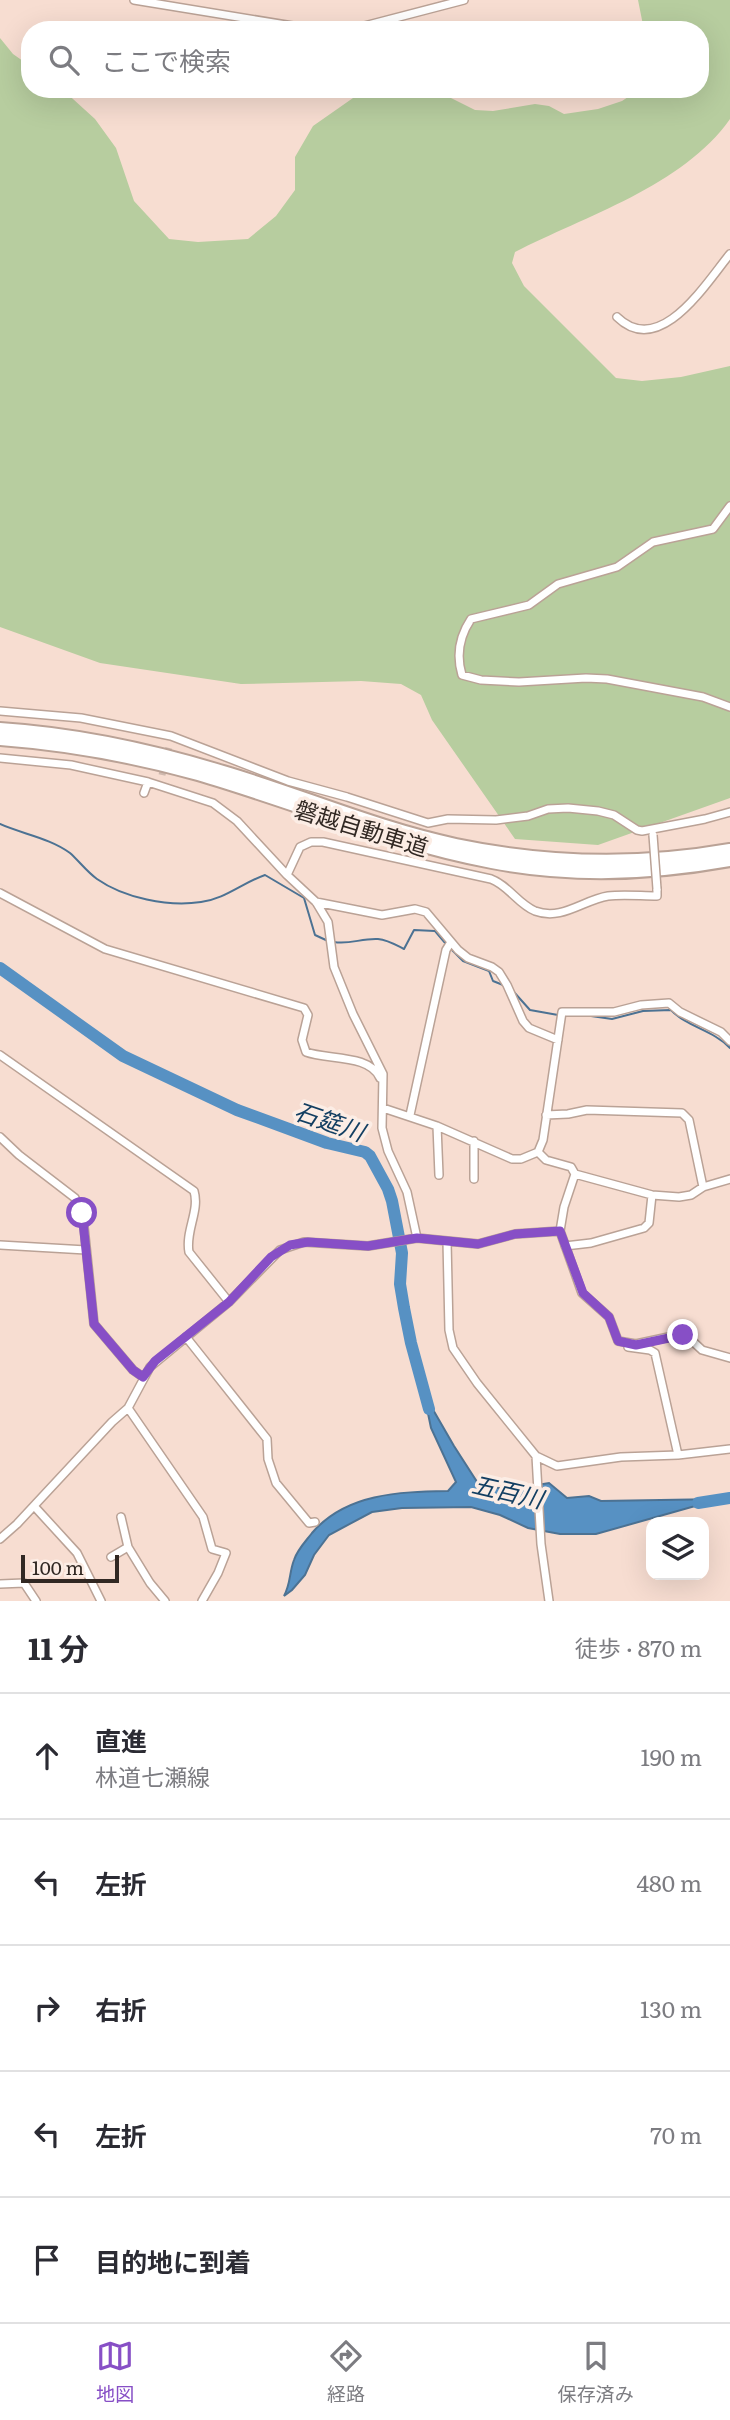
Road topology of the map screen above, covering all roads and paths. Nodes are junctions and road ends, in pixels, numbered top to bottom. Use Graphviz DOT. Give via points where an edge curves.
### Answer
graph roads {
  1 [pos="134,0"];
  2 [pos="423,0"];
  3 [pos="464,0"];
  4 [pos="426,9"];
  5 [pos="262,21"];
  6 [pos="382,21"];
  7 [pos="730,254"];
  8 [pos="617,317"];
  9 [pos="730,506"];
  10 [pos="730,706"];
  11 [pos="0,711"];
  12 [pos="0,729"];
  13 [pos="171,736"];
  14 [pos="0,738"];
  15 [pos="169,747"];
  16 [pos="0,758"];
  17 [pos="162,775"];
  18 [pos="148,782"];
  19 [pos="160,785"];
  20 [pos="144,793"];
  21 [pos="730,812"];
  22 [pos="652,832"];
  23 [pos="730,850"];
  24 [pos="730,860"];
  25 [pos="287,875"];
  26 [pos="0,892"];
  27 [pos="316,902"];
  28 [pos="451,942"];
  29 [pos="558,1040"];
  30 [pos="730,1041"];
  31 [pos="0,1055"];
  32 [pos="384,1084"];
  33 [pos="383,1108"];
  34 [pos="410,1115"];
  35 [pos="546,1115"];
  36 [pos="437,1126"];
  37 [pos="0,1137"];
  38 [pos="474,1141"];
  39 [pos="538,1153"];
  40 [pos="575,1174"];
  41 [pos="439,1175"];
  42 [pos="474,1179"];
  43 [pos="730,1179"];
  44 [pos="703,1186"];
  45 [pos="652,1195"];
  46 [pos="560,1231"];
  47 [pos="414,1239"];
  48 [pos="447,1241"];
  49 [pos="0,1245"];
  50 [pos="565,1246"];
  51 [pos="86,1250"];
  52 [pos="229,1302"];
  53 [pos="186,1337"];
  54 [pos="625,1344"];
  55 [pos="730,1358"];
  56 [pos="143,1377"];
  57 [pos="128,1408"];
  58 [pos="730,1448"];
  59 [pos="678,1455"];
  60 [pos="536,1456"];
  61 [pos="34,1506"];
  62 [pos="121,1517"];
  63 [pos="315,1522"];
  64 [pos="0,1539"];
  65 [pos="128,1548"];
  66 [pos="111,1557"];
  67 [pos="0,1584"];
  68 [pos="36,1601"];
  69 [pos="101,1601"];
  70 [pos="164,1601"];
  71 [pos="202,1601"];
  72 [pos="549,1601"];
  1 -- 5 [label="street"];
  2 -- 4 [label="street"];
  3 -- 4 [label="street"];
  4 -- 6 [label="street"];
  7 -- 8 [label="street" via="675,320 648,328 633,327"];
  9 -- 10 [label="street" via="713,529 653,542 617,567 558,584 529,605 471,619 461,638 458,662 462,675 481,680 607,679"];
  11 -- 13 [label="street" via="80,718"];
  12 -- 23 [label="highway, 磐越自動車道" via="141,750 225,772 398,830 495,852 610,861"];
  13 -- 15 [label="street"];
  13 -- 22 [label="street" via="288,781 428,824 448,819 496,820 568,808 614,815 637,830"];
  14 -- 24 [label="highway, 磐越自動車道" via="112,753 170,767 399,841 495,863 611,872"];
  16 -- 18 [label="street" via="71,765"];
  17 -- 19 [label="street"];
  18 -- 19 [label="street"];
  18 -- 20 [label="street"];
  19 -- 25 [label="street" via="213,803 237,821"];
  21 -- 22 [label="street"];
  22 -- 25 [label="street, bridge" via="657,896 611,895 547,914 534,911 491,879 323,842 300,847"];
  25 -- 27 [label="street"];
  26 -- 32 [label="street" via="105,949 304,1008 308,1015 302,1040 306,1052 367,1065"];
  27 -- 28 [label="street" via="382,915 423,911"];
  27 -- 32 [label="street" via="328,922 334,967 379,1062"];
  28 -- 29 [label="street" via="465,956 499,972 528,1028"];
  28 -- 34 [label="street"];
  29 -- 30 [label="street" via="562,1012 614,1012 664,1003 673,1004"];
  29 -- 35 [label="street"];
  31 -- 52 [label="street" via="194,1191 189,1252"];
  32 -- 33 [label="street"];
  33 -- 34 [label="street"];
  33 -- 47 [label="street" via="382,1128 407,1192"];
  34 -- 36 [label="street"];
  35 -- 39 [label="street"];
  35 -- 44 [label="street" via="587,1110 682,1113 689,1120"];
  36 -- 38 [label="street"];
  36 -- 41 [label="street"];
  37 -- 51 [label="street" via="75,1198 82,1213"];
  38 -- 39 [label="street" via="515,1159"];
  38 -- 42 [label="street"];
  39 -- 40 [label="street" via="571,1167"];
  40 -- 45 [label="street"];
  40 -- 46 [label="street"];
  43 -- 44 [label="street"];
  44 -- 45 [label="street" via="684,1196"];
  45 -- 50 [label="street" via="649,1223 644,1228"];
  46 -- 48 [label="street" via="515,1234 478,1244"];
  46 -- 50 [label="street"];
  47 -- 48 [label="street"];
  47 -- 52 [label="street" via="356,1246 308,1242 286,1247"];
  48 -- 60 [label="street" via="453,1348"];
  49 -- 51 [label="street"];
  50 -- 54 [label="street" via="583,1293 609,1317 617,1340"];
  51 -- 56 [label="street" via="94,1324"];
  52 -- 53 [label="street"];
  53 -- 56 [label="street" via="155,1361"];
  53 -- 63 [label="street" via="267,1439 269,1466 279,1488 309,1524"];
  54 -- 55 [label="street" via="684,1335 702,1350"];
  54 -- 59 [label="street" via="655,1353"];
  56 -- 57 [label="street"];
  57 -- 61 [label="street"];
  57 -- 71 [label="street" via="202,1517 209,1545 226,1553"];
  58 -- 59 [label="street"];
  59 -- 60 [label="street" via="557,1466"];
  60 -- 72 [label="street"];
  61 -- 64 [label="street"];
  61 -- 69 [label="street" via="77,1553"];
  62 -- 65 [label="street"];
  65 -- 66 [label="street"];
  65 -- 70 [label="street"];
  67 -- 68 [label="street" via="24,1583"];
}
